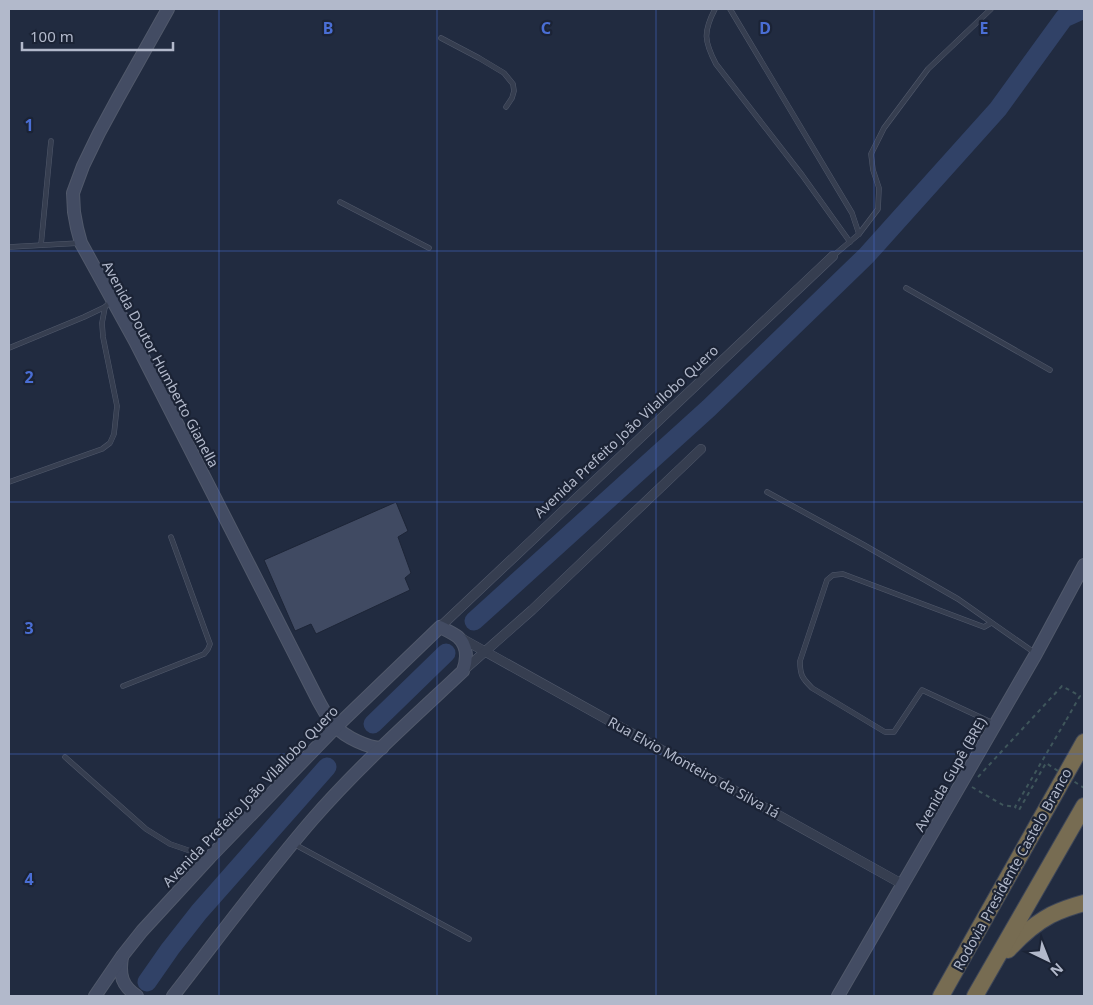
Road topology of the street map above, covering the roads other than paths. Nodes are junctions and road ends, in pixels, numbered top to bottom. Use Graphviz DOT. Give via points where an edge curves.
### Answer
graph roads {
  1 [pos="168,9"];
  2 [pos="715,9"];
  3 [pos="730,9"];
  4 [pos="991,9"];
  5 [pos="441,38"];
  6 [pos="506,107"];
  7 [pos="51,141"];
  8 [pos="340,202"];
  9 [pos="859,234"];
  10 [pos="850,242"];
  11 [pos="81,243"];
  12 [pos="41,245"];
  13 [pos="9,247"];
  14 [pos="429,248"];
  15 [pos="833,256"];
  16 [pos="906,288"];
  17 [pos="109,303"];
  18 [pos="9,348"];
  19 [pos="1050,370"];
  20 [pos="702,449"];
  21 [pos="9,482"];
  22 [pos="767,492"];
  23 [pos="171,537"];
  24 [pos="1084,565"];
  25 [pos="991,623"];
  26 [pos="440,627"];
  27 [pos="458,636"];
  28 [pos="486,651"];
  29 [pos="1036,654"];
  30 [pos="463,671"];
  31 [pos="123,686"];
  32 [pos="996,724"];
  33 [pos="336,727"];
  34 [pos="1084,742"];
  35 [pos="382,748"];
  36 [pos="65,758"];
  37 [pos="1084,806"];
  38 [pos="293,843"];
  39 [pos="210,857"];
  40 [pos="902,884"];
  41 [pos="1084,903"];
  42 [pos="469,939"];
  43 [pos="123,955"];
  44 [pos="991,968"];
  45 [pos="101,995"];
  46 [pos="137,996"];
  47 [pos="173,996"];
  48 [pos="838,996"];
  49 [pos="941,996"];
  50 [pos="975,996"];
  1 -- 11 [label="main road, Avenida Doutor Humberto Gianella" via="99,133 73,192"];
  2 -- 10 [label="lane" via="706,37 707,47 716,64"];
  3 -- 9 [label="lane" via="852,213"];
  4 -- 9 [label="lane" via="928,69 884,128 871,154 879,188 878,209"];
  5 -- 6 [label="lane" via="504,73 514,91"];
  7 -- 12 [label="lane"];
  8 -- 14 [label="lane"];
  9 -- 10 [label="lane"];
  10 -- 15 [label="lane"];
  11 -- 12 [label="lane"];
  11 -- 17 [label="main road, Avenida Doutor Humberto Gianella"];
  12 -- 13 [label="lane"];
  15 -- 26 [label="street, Avenida Prefeito João Vilallobo Quero"];
  16 -- 19 [label="lane"];
  17 -- 18 [label="lane" via="84,317"];
  17 -- 21 [label="lane" via="102,323 103,338 117,406 110,443 102,450"];
  17 -- 33 [label="main road, Avenida Doutor Humberto Gianella" via="318,700"];
  20 -- 28 [label="street"];
  22 -- 25 [label="lane" via="958,599"];
  23 -- 31 [label="lane" via="210,644 204,654"];
  24 -- 29 [label="main road, Avenida Gupê (BRE)"];
  25 -- 29 [label="lane"];
  25 -- 32 [label="lane" via="984,627 843,574 833,575 827,580 800,661 800,673 812,688 884,732 894,732 922,690"];
  26 -- 27 [label="main road"];
  26 -- 33 [label="main road, Avenida Prefeito João Vilallobo Quero"];
  27 -- 28 [label="street"];
  27 -- 30 [label="main road" via="465,651"];
  28 -- 30 [label="street"];
  28 -- 40 [label="street, Rua Elvio Monteiro da Silva Iá"];
  29 -- 32 [label="main road, Avenida Gupê (BRE)"];
  30 -- 35 [label="main road"];
  32 -- 40 [label="main road, Avenida Gupê (BRE)"];
  33 -- 35 [label="main road" via="365,744"];
  33 -- 39 [label="main road, Avenida Prefeito João Vilallobo Quero"];
  34 -- 49 [label="highway, Rodovia Presidente Castelo Branco"];
  35 -- 38 [label="main road"];
  36 -- 39 [label="lane" via="146,830 170,844"];
  37 -- 44 [label="highway"];
  38 -- 42 [label="lane"];
  38 -- 47 [label="main road"];
  39 -- 43 [label="main road, Avenida Prefeito João Vilallobo Quero"];
  40 -- 48 [label="main road, Avenida Gupê (BRE)"];
  41 -- 44 [label="highway" via="1050,915 1020,938"];
  43 -- 45 [label="main road, Avenida Prefeito João Vilallobo Quero"];
  43 -- 46 [label="main road" via="123,980"];
  44 -- 50 [label="highway"];
}
